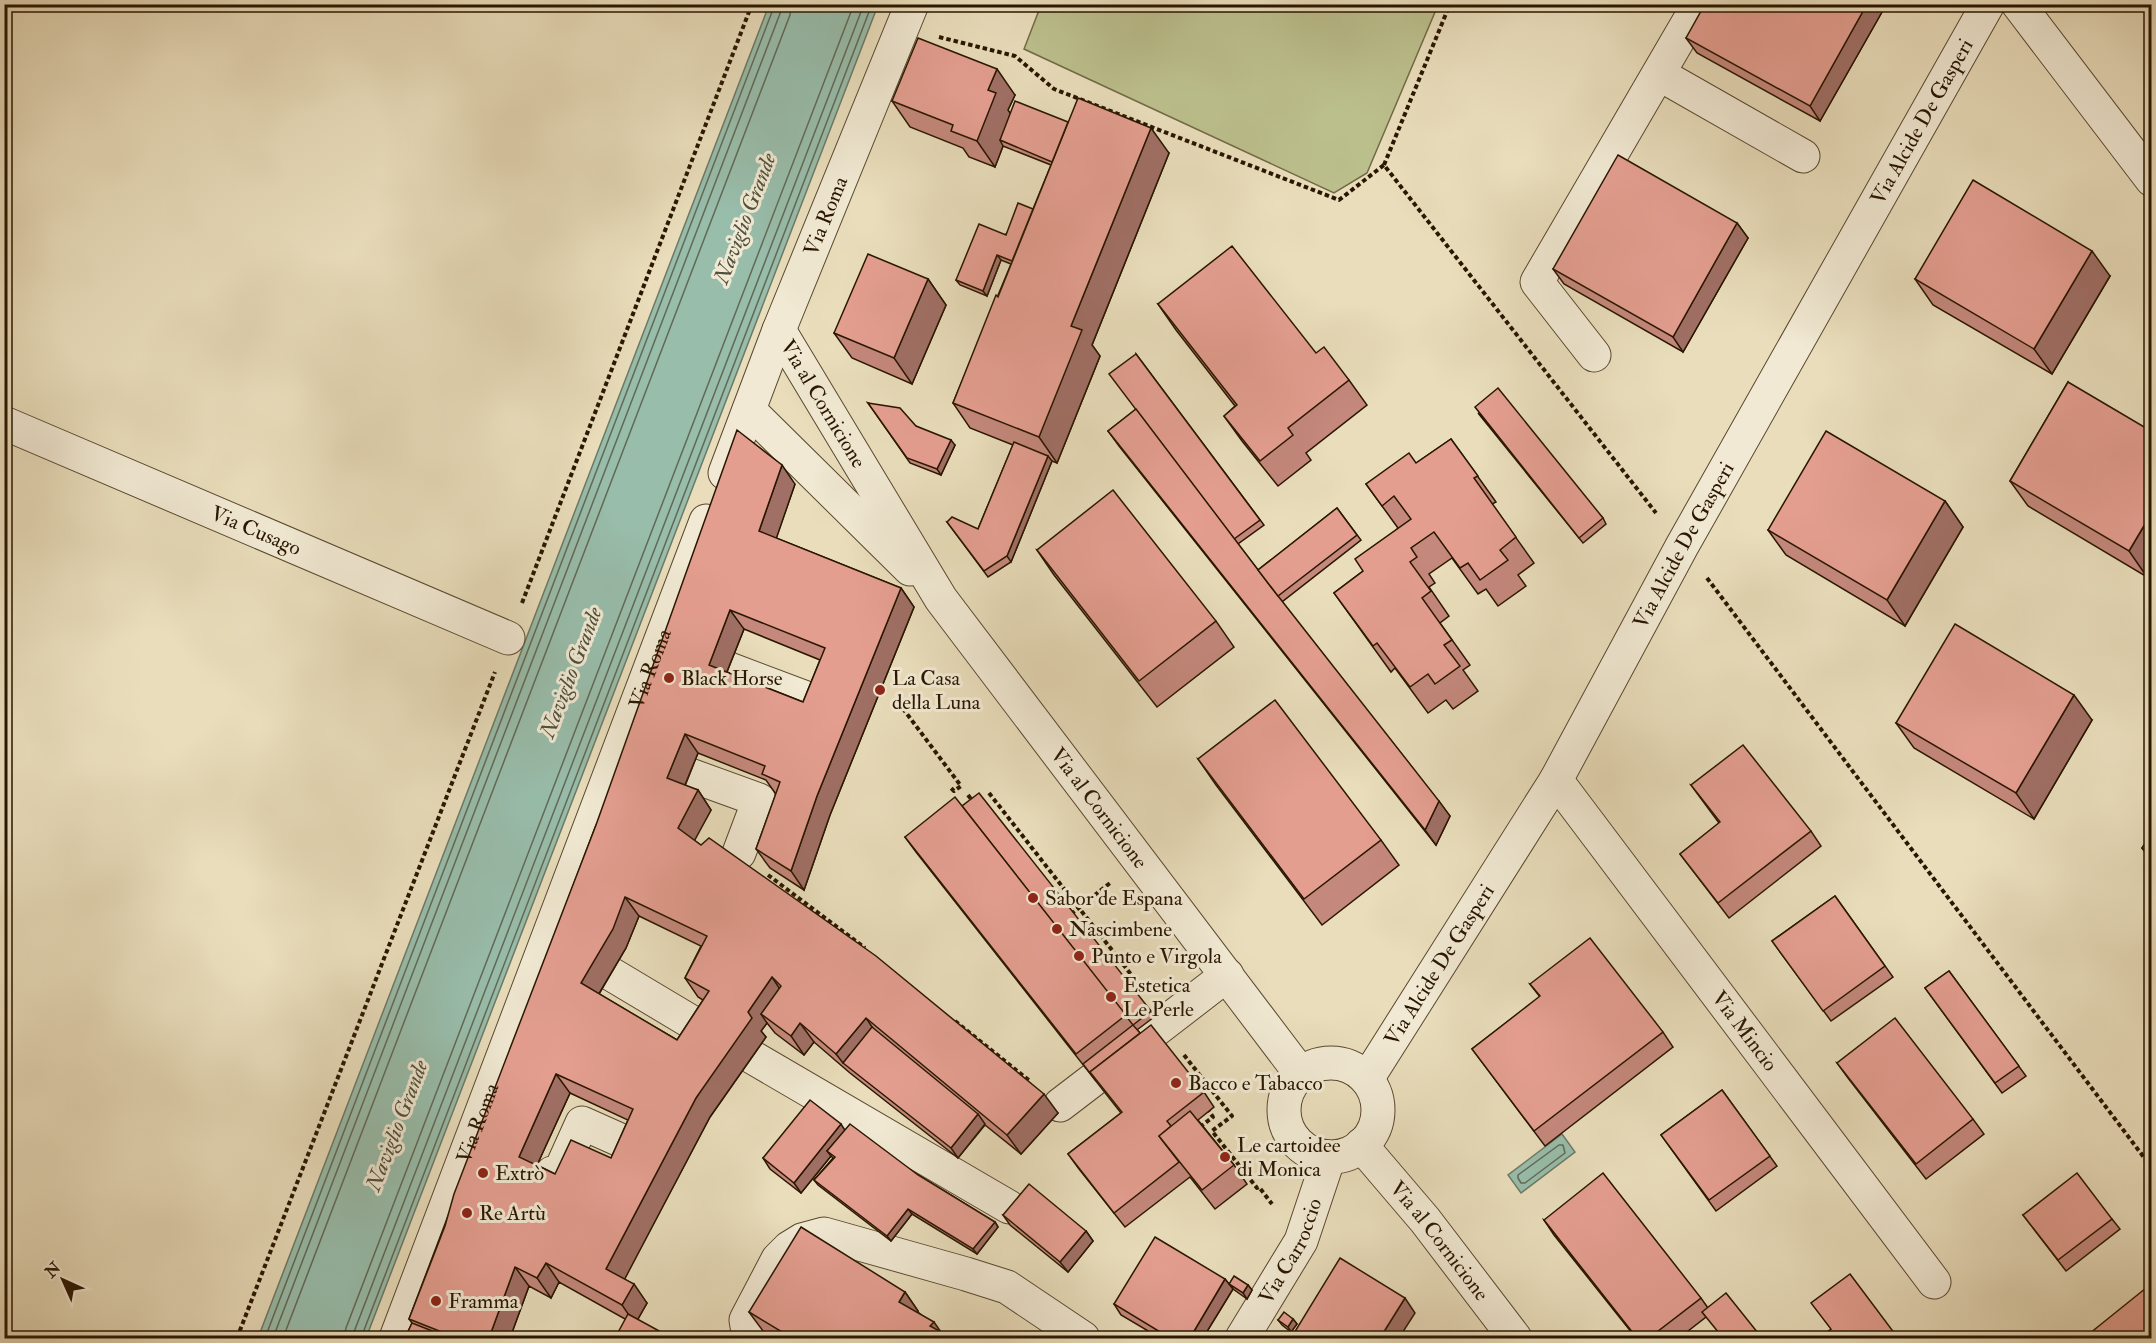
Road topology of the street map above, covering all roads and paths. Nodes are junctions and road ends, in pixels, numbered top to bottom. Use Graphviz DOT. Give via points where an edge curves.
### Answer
graph roads {
  1 [pos="1450,4"];
  2 [pos="1699,4"];
  3 [pos="1988,4"];
  4 [pos="2018,4"];
  5 [pos="908,17"];
  6 [pos="1659,74"];
  7 [pos="1803,156"];
  8 [pos="1384,165"];
  9 [pos="2151,180"];
  10 [pos="779,330"];
  11 [pos="1594,356"];
  12 [pos="748,410"];
  13 [pos="4,423"];
  14 [pos="1682,546"];
  15 [pos="941,599"];
  16 [pos="508,638"];
  17 [pos="729,669"];
  18 [pos="814,700"];
  19 [pos="897,708"];
  20 [pos="690,775"];
  21 [pos="1556,780"];
  22 [pos="950,787"];
  23 [pos="990,793"];
  24 [pos="968,795"];
  25 [pos="976,804"];
  26 [pos="739,853"];
  27 [pos="1108,884"];
  28 [pos="1079,908"];
  29 [pos="1066,918"];
  30 [pos="867,950"];
  31 [pos="611,974"];
  32 [pos="1227,975"];
  33 [pos="1145,992"];
  34 [pos="950,1017"];
  35 [pos="708,1032"];
  36 [pos="1153,1033"];
  37 [pos="752,1057"];
  38 [pos="1301,1074"];
  39 [pos="1094,1079"];
  40 [pos="1367,1079"];
  41 [pos="1060,1105"];
  42 [pos="1209,1112"];
  43 [pos="1198,1129"];
  44 [pos="629,1144"];
  45 [pos="1361,1145"];
  46 [pos="1329,1157"];
  47 [pos="537,1166"];
  48 [pos="2151,1168"];
  49 [pos="1009,1208"];
  50 [pos="1301,1241"];
  51 [pos="1934,1282"];
  52 [pos="396,1338"];
  53 [pos="749,1338"];
  54 [pos="1083,1338"];
  55 [pos="1242,1338"];
  56 [pos="1515,1338"];
  1 -- 8 [label="path"];
  2 -- 6 [label="street"];
  3 -- 14 [label="street, Via Alcide De Gasperi"];
  4 -- 9 [label="street"];
  5 -- 8 [label="path" via="1015,56 1054,89 1339,200"];
  5 -- 10 [label="street, Via Roma"];
  6 -- 7 [label="street"];
  6 -- 11 [label="street" via="1537,282"];
  8 -- 14 [label="path"];
  10 -- 12 [label="street, Via Roma"];
  10 -- 15 [label="street, Via al Cornicione"];
  12 -- 15 [label="street, Via al Cornicione"];
  12 -- 52 [label="street, Via Roma" via="668,647 483,1142"];
  13 -- 16 [label="street, Via Cusago"];
  14 -- 21 [label="street, Via Alcide De Gasperi"];
  14 -- 48 [label="path"];
  15 -- 32 [label="street, Via al Cornicione"];
  17 -- 18 [label="street"];
  19 -- 22 [label="path" via="901,706 961,786 954,791"];
  20 -- 26 [label="street" via="759,800"];
  21 -- 40 [label="street, Via Alcide De Gasperi"];
  21 -- 51 [label="street, Via Mincio"];
  23 -- 28 [label="path"];
  24 -- 25 [label="path"];
  26 -- 30 [label="path"];
  27 -- 28 [label="path"];
  28 -- 29 [label="path"];
  28 -- 33 [label="path"];
  31 -- 35 [label="street"];
  32 -- 36 [label="street"];
  32 -- 38 [label="street, Via al Cornicione"];
  34 -- 41 [label="path"];
  36 -- 50 [label="path" via="1232,1116 1212,1131"];
  37 -- 49 [label="street"];
  38 -- 40 [label="street" via="1323,1063 1340,1063"];
  38 -- 46 [label="street" via="1287,1092 1285,1121 1300,1146"];
  39 -- 41 [label="street"];
  40 -- 45 [label="street" via="1376,1093 1378,1109 1376,1125"];
  42 -- 43 [label="path" via="1213,1117"];
  44 -- 47 [label="street" via="582,1123 558,1176"];
  45 -- 46 [label="street" via="1341,1156"];
  45 -- 56 [label="street, Via al Cornicione" via="1425,1220"];
  46 -- 50 [label="street, Via Carroccio"];
  50 -- 55 [label="street, Via Carroccio"];
  53 -- 54 [label="street" via="746,1320 778,1259 802,1240 824,1234 1007,1287"];
}
